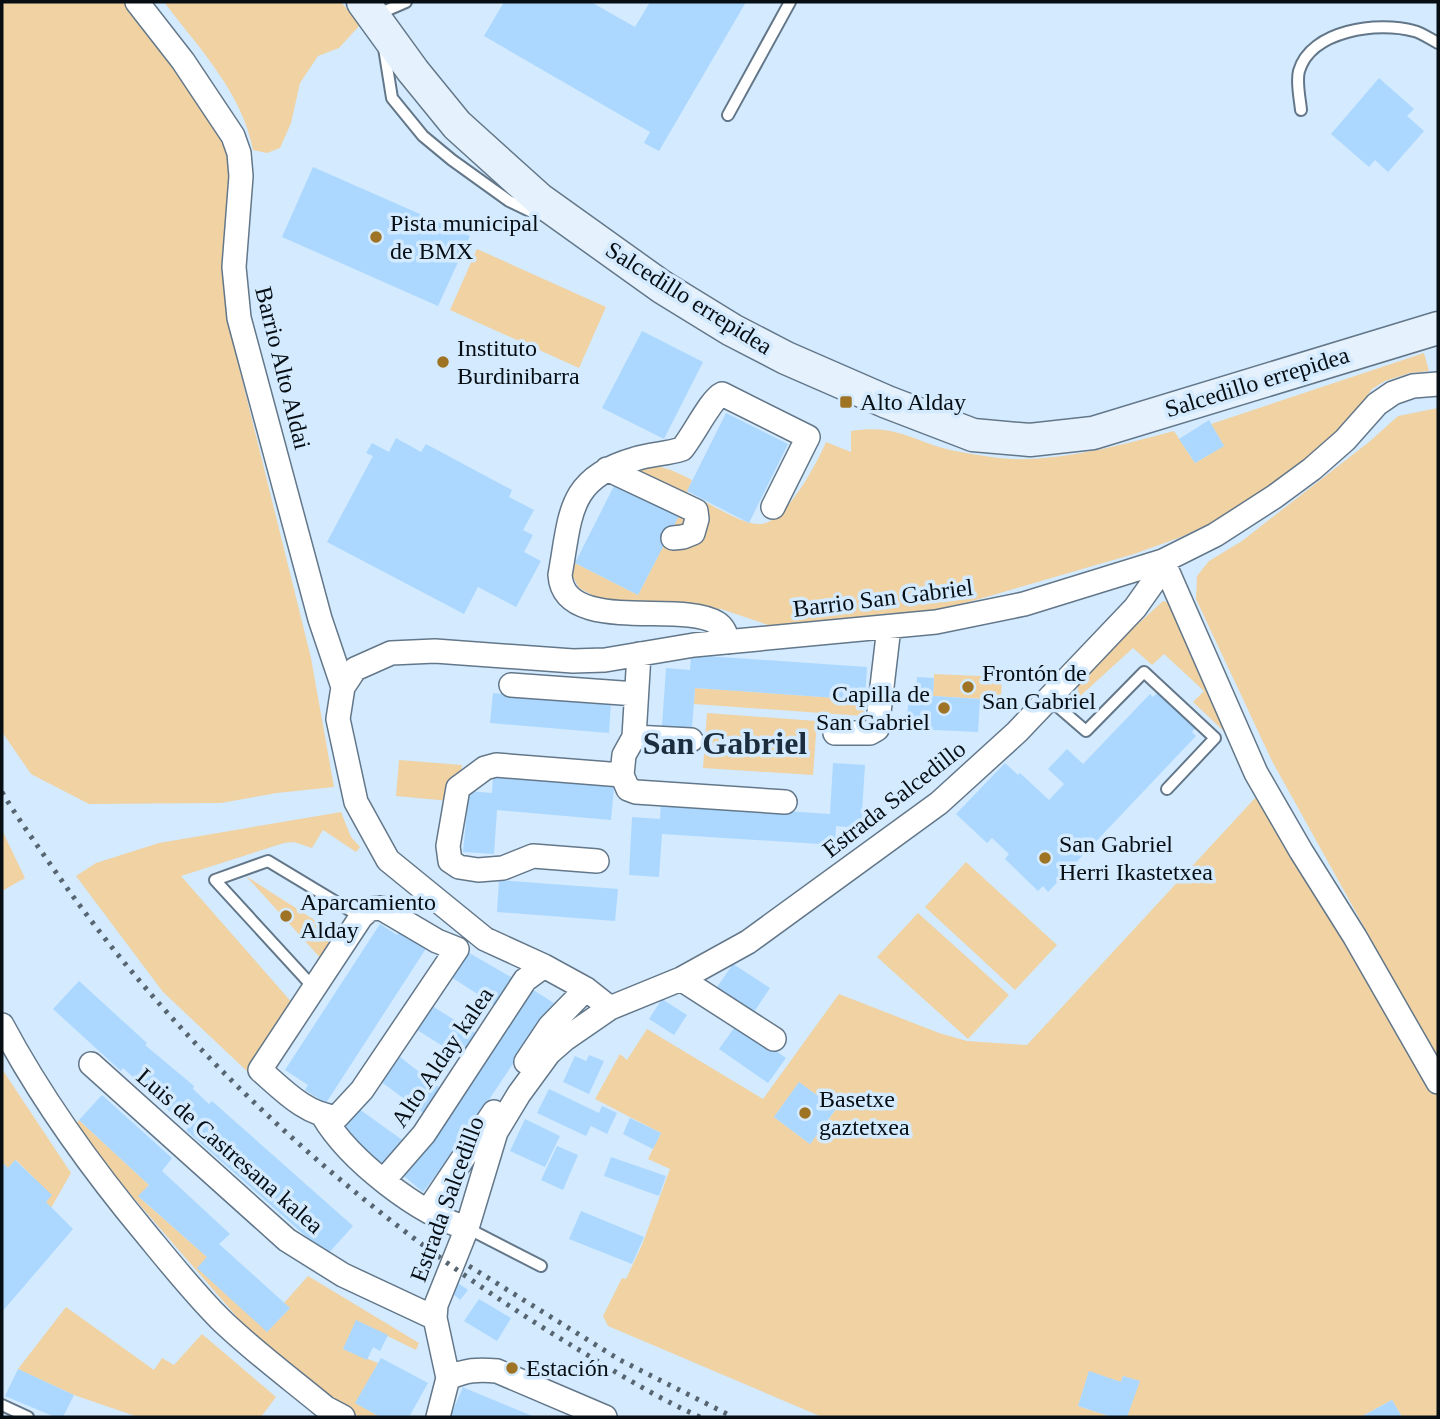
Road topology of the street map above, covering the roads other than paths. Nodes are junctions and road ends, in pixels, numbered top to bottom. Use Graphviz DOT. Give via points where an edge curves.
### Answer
graph roads {
  1 [pos="137,2"];
  2 [pos="406,2"];
  3 [pos="790,2"];
  4 [pos="372,15"];
  5 [pos="1438,43"];
  6 [pos="1301,110"];
  7 [pos="728,115"];
  8 [pos="1433,328"];
  9 [pos="1438,384"];
  10 [pos="607,469"];
  11 [pos="774,507"];
  12 [pos="673,538"];
  13 [pos="1163,561"];
  14 [pos="889,627"];
  15 [pos="728,642"];
  16 [pos="639,654"];
  17 [pos="511,685"];
  18 [pos="342,687"];
  19 [pos="636,694"];
  20 [pos="1049,699"];
  21 [pos="835,733"];
  22 [pos="634,737"];
  23 [pos="691,740"];
  24 [pos="622,775"];
  25 [pos="1167,789"];
  26 [pos="785,802"];
  27 [pos="597,861"];
  28 [pos="361,917"];
  29 [pos="485,939"];
  30 [pos="457,949"];
  31 [pos="544,966"];
  32 [pos="681,979"];
  33 [pos="314,988"];
  34 [pos="586,989"];
  35 [pos="610,1008"];
  36 [pos="2,1024"];
  37 [pos="774,1038"];
  38 [pos="91,1064"];
  39 [pos="1438,1082"];
  40 [pos="323,1116"];
  41 [pos="384,1180"];
  42 [pos="433,1203"];
  43 [pos="467,1228"];
  44 [pos="541,1266"];
  45 [pos="435,1318"];
  46 [pos="443,1382"];
  47 [pos="2,1405"];
  48 [pos="28,1417"];
  49 [pos="343,1417"];
  50 [pos="438,1417"];
  51 [pos="605,1417"];
  1 -- 18 [label="street, Barrio Alto Aldai" via="197,82 239,153 234,267 239,318"];
  2 -- 4 [label="lane"];
  3 -- 7 [label="lane"];
  4 -- 8 [label="street, Salcedillo errepidea" via="457,125 539,200 662,287 786,358 973,436 1030,440 1093,433"];
  5 -- 6 [label="lane" via="1414,31 1377,27 1329,39 1311,51 1299,72"];
  9 -- 13 [label="street" via="1393,393 1345,440 1274,497"];
  10 -- 11 [label="street" via="682,449 715,397 722,394 808,437"];
  10 -- 12 [label="street" via="696,511 693,533"];
  10 -- 15 [label="street" via="582,489 573,509 560,575 565,593 572,601 609,611 717,623"];
  13 -- 14 [label="street, Barrio San Gabriel" via="1024,604"];
  13 -- 20 [label="street, Estrada Salcedillo" via="1135,608"];
  13 -- 39 [label="street" via="1256,773"];
  14 -- 15 [label="street, Barrio San Gabriel"];
  14 -- 21 [label="street" via="877,729"];
  15 -- 16 [label="street, Barrio San Gabriel"];
  16 -- 18 [label="street, Barrio San Gabriel" via="573,661 435,651 391,653 355,669"];
  16 -- 19 [label="street"];
  17 -- 19 [label="street"];
  18 -- 29 [label="street" via="338,719 349,772 356,802 373,836 388,860"];
  19 -- 22 [label="street"];
  20 -- 25 [label="lane" via="1086,731 1144,672 1214,738"];
  20 -- 32 [label="street, Estrada Salcedillo" via="939,803 765,930"];
  22 -- 23 [label="street"];
  22 -- 24 [label="street" via="624,755"];
  24 -- 26 [label="street" via="628,789 636,792"];
  24 -- 27 [label="street" via="496,765 458,788 448,846 450,861 458,867 503,868 533,856"];
  28 -- 30 [label="street" via="370,909 381,908"];
  28 -- 33 [label="street"];
  28 -- 33 [label="lane" via="268,862 215,880"];
  29 -- 30 [label="street"];
  29 -- 31 [label="street"];
  30 -- 40 [label="street" via="362,1090 337,1116"];
  31 -- 34 [label="street"];
  31 -- 41 [label="street, Alto Alday kalea" via="525,980 424,1134"];
  32 -- 35 [label="street, Estrada Salcedillo"];
  32 -- 37 [label="street"];
  33 -- 40 [label="street" via="260,1070 290,1097"];
  34 -- 35 [label="street"];
  34 -- 42 [label="street, Estrada Salcedillo" via="550,1026"];
  35 -- 43 [label="street, Estrada Salcedillo" via="549,1053 519,1094 496,1132"];
  36 -- 49 [label="street" via="65,1128 169,1262 220,1319 326,1408"];
  38 -- 45 [label="street, Luis de Castresana kalea" via="287,1240 343,1275"];
  40 -- 41 [label="street" via="332,1132"];
  41 -- 43 [label="street" via="421,1208"];
  43 -- 44 [label="lane"];
  43 -- 45 [label="street, Estrada Salcedillo" via="438,1298"];
  45 -- 46 [label="street"];
  46 -- 50 [label="street"];
  46 -- 51 [label="street" via="464,1370 497,1371"];
  47 -- 48 [label="lane"];
}
